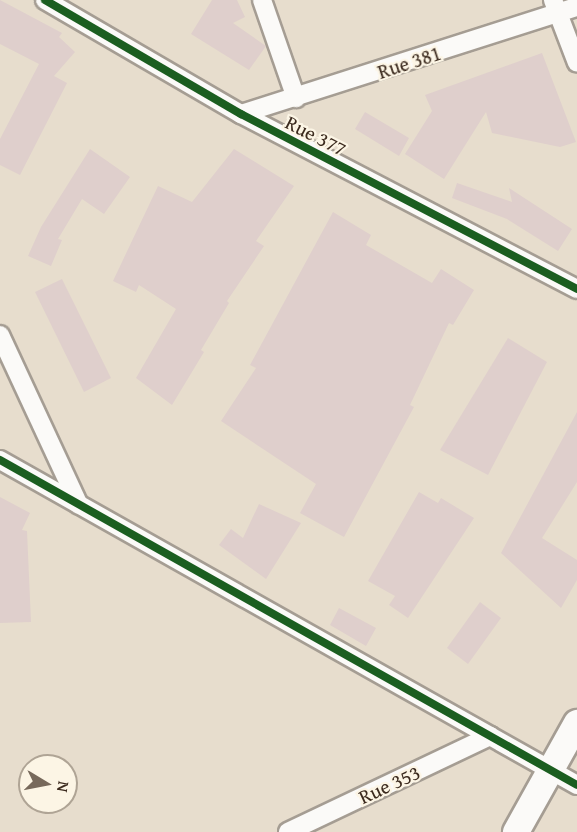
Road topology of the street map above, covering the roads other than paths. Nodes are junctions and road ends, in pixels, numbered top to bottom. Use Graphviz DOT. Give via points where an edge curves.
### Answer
graph roads {
  1 [pos="45,0"];
  2 [pos="262,0"];
  3 [pos="555,7"];
  4 [pos="577,7"];
  5 [pos="577,63"];
  6 [pos="296,98"];
  7 [pos="241,114"];
  8 [pos="577,289"];
  9 [pos="0,334"];
  10 [pos="0,460"];
  11 [pos="79,505"];
  12 [pos="577,723"];
  13 [pos="490,736"];
  14 [pos="550,770"];
  15 [pos="577,785"];
  16 [pos="288,832"];
  17 [pos="516,832"];
  1 -- 7 [label="street, Rue 377"];
  2 -- 6 [label="street"];
  3 -- 4 [label="street, Rue 381"];
  3 -- 5 [label="street"];
  3 -- 6 [label="street, Rue 381"];
  6 -- 7 [label="street, Rue 381"];
  7 -- 8 [label="street, Rue 377"];
  9 -- 11 [label="street"];
  10 -- 11 [label="street"];
  11 -- 13 [label="street"];
  12 -- 14 [label="main road"];
  13 -- 14 [label="street"];
  13 -- 16 [label="street, Rue 353"];
  14 -- 15 [label="street"];
  14 -- 17 [label="main road"];
}
